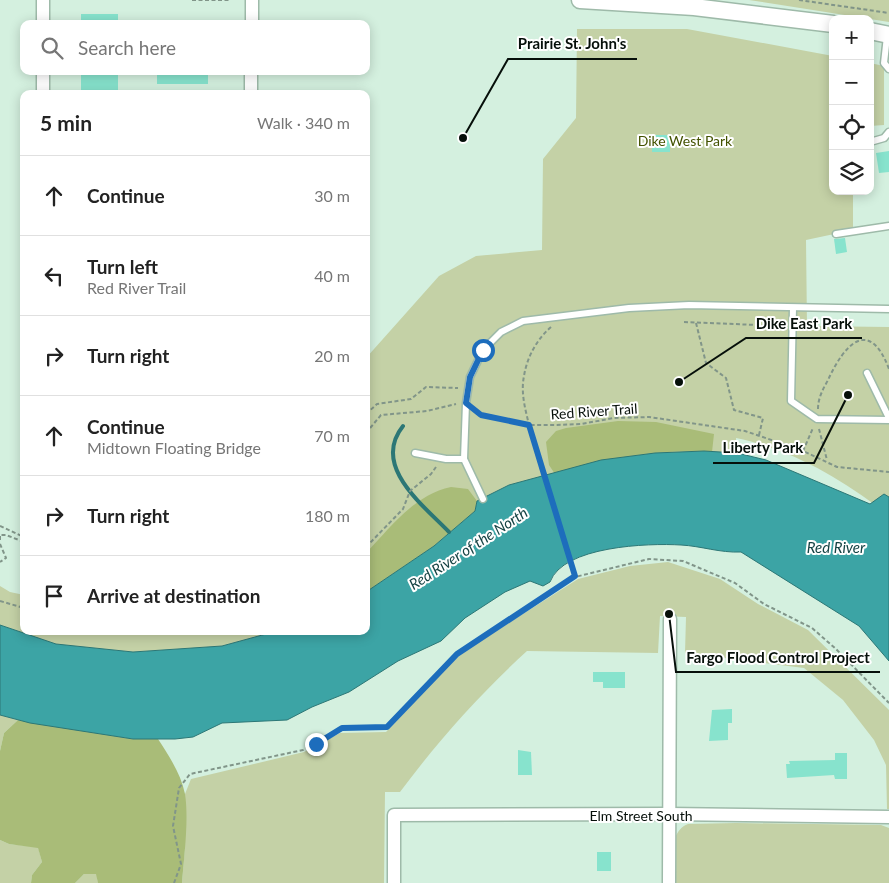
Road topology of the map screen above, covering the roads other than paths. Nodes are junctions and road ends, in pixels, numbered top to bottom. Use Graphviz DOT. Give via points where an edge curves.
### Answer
graph roads {
  1 [pos="43,0"];
  2 [pos="252,0"];
  3 [pos="580,0"];
  4 [pos="43,20"];
  5 [pos="252,20"];
  6 [pos="829,24"];
  7 [pos="874,33"];
  8 [pos="888,35"];
  9 [pos="889,69"];
  10 [pos="43,75"];
  11 [pos="251,75"];
  12 [pos="43,90"];
  13 [pos="251,90"];
  14 [pos="889,132"];
  15 [pos="874,141"];
  16 [pos="889,226"];
  17 [pos="836,234"];
  18 [pos="793,308"];
  19 [pos="889,309"];
  20 [pos="867,373"];
  21 [pos="889,419"];
  22 [pos="415,453"];
  23 [pos="464,459"];
  24 [pos="483,499"];
  25 [pos="670,619"];
  26 [pos="669,814"];
  27 [pos="889,817"];
  28 [pos="394,883"];
  29 [pos="669,883"];
  1 -- 4 [label="street"];
  2 -- 5 [label="street"];
  3 -- 6 [label="street" via="694,7"];
  7 -- 8 [label="street"];
  8 -- 9 [label="lane" via="884,63"];
  10 -- 12 [label="street"];
  11 -- 13 [label="street"];
  14 -- 15 [label="lane" via="884,138"];
  16 -- 17 [label="lane"];
  18 -- 19 [label="lane"];
  18 -- 21 [label="lane" via="790,401 817,419"];
  18 -- 23 [label="lane" via="690,304 523,322 501,332 483,350 470,377"];
  20 -- 21 [label="lane"];
  22 -- 23 [label="lane"];
  23 -- 24 [label="lane"];
  25 -- 26 [label="street"];
  26 -- 27 [label="street, Elm Street South"];
  26 -- 28 [label="street, Elm Street South" via="394,815"];
  26 -- 29 [label="street"];
}
